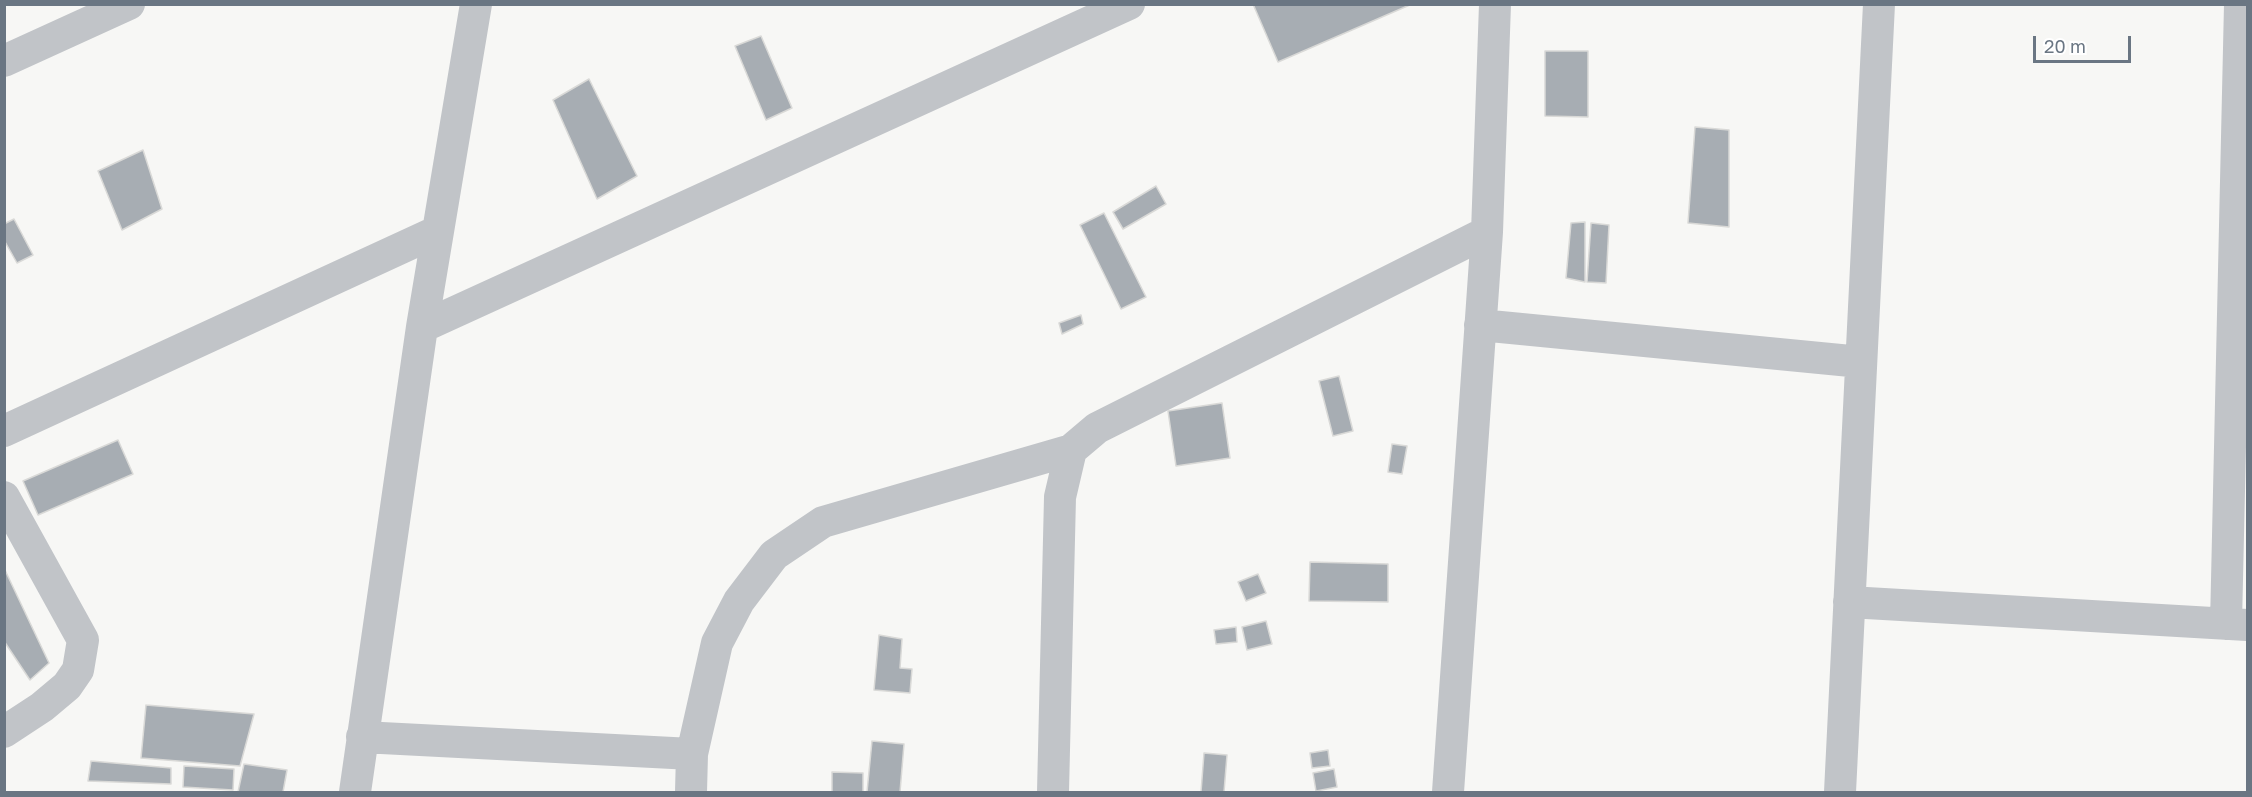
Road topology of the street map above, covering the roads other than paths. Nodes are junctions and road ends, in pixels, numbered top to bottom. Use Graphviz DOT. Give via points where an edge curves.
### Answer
graph roads {
  1 [pos="129,4"];
  2 [pos="476,4"];
  3 [pos="1129,4"];
  4 [pos="1495,4"];
  5 [pos="1879,4"];
  6 [pos="2240,4"];
  7 [pos="4,61"];
  8 [pos="438,231"];
  9 [pos="1487,232"];
  10 [pos="2241,270"];
  11 [pos="1480,325"];
  12 [pos="422,327"];
  13 [pos="1861,362"];
  14 [pos="4,431"];
  15 [pos="1071,450"];
  16 [pos="4,497"];
  17 [pos="1849,602"];
  18 [pos="2237,625"];
  19 [pos="4,732"];
  20 [pos="362,737"];
  21 [pos="692,754"];
  22 [pos="355,792"];
  23 [pos="691,792"];
  24 [pos="1053,792"];
  25 [pos="1448,792"];
  26 [pos="1840,792"];
  1 -- 7 [label="street"];
  2 -- 8 [label="street"];
  3 -- 12 [label="street"];
  4 -- 9 [label="street"];
  5 -- 13 [label="street"];
  6 -- 10 [label="street"];
  8 -- 12 [label="street"];
  8 -- 14 [label="street"];
  9 -- 11 [label="street"];
  9 -- 15 [label="street" via="1097,428"];
  10 -- 18 [label="street"];
  11 -- 13 [label="street"];
  11 -- 25 [label="street"];
  12 -- 20 [label="street"];
  13 -- 17 [label="street"];
  15 -- 21 [label="street" via="823,522 774,555 739,601 717,643"];
  15 -- 24 [label="street" via="1060,497"];
  16 -- 19 [label="street" via="83,640 78,670 67,686"];
  17 -- 18 [label="street"];
  17 -- 26 [label="street"];
  20 -- 21 [label="street"];
  20 -- 22 [label="street"];
  21 -- 23 [label="street"];
}
